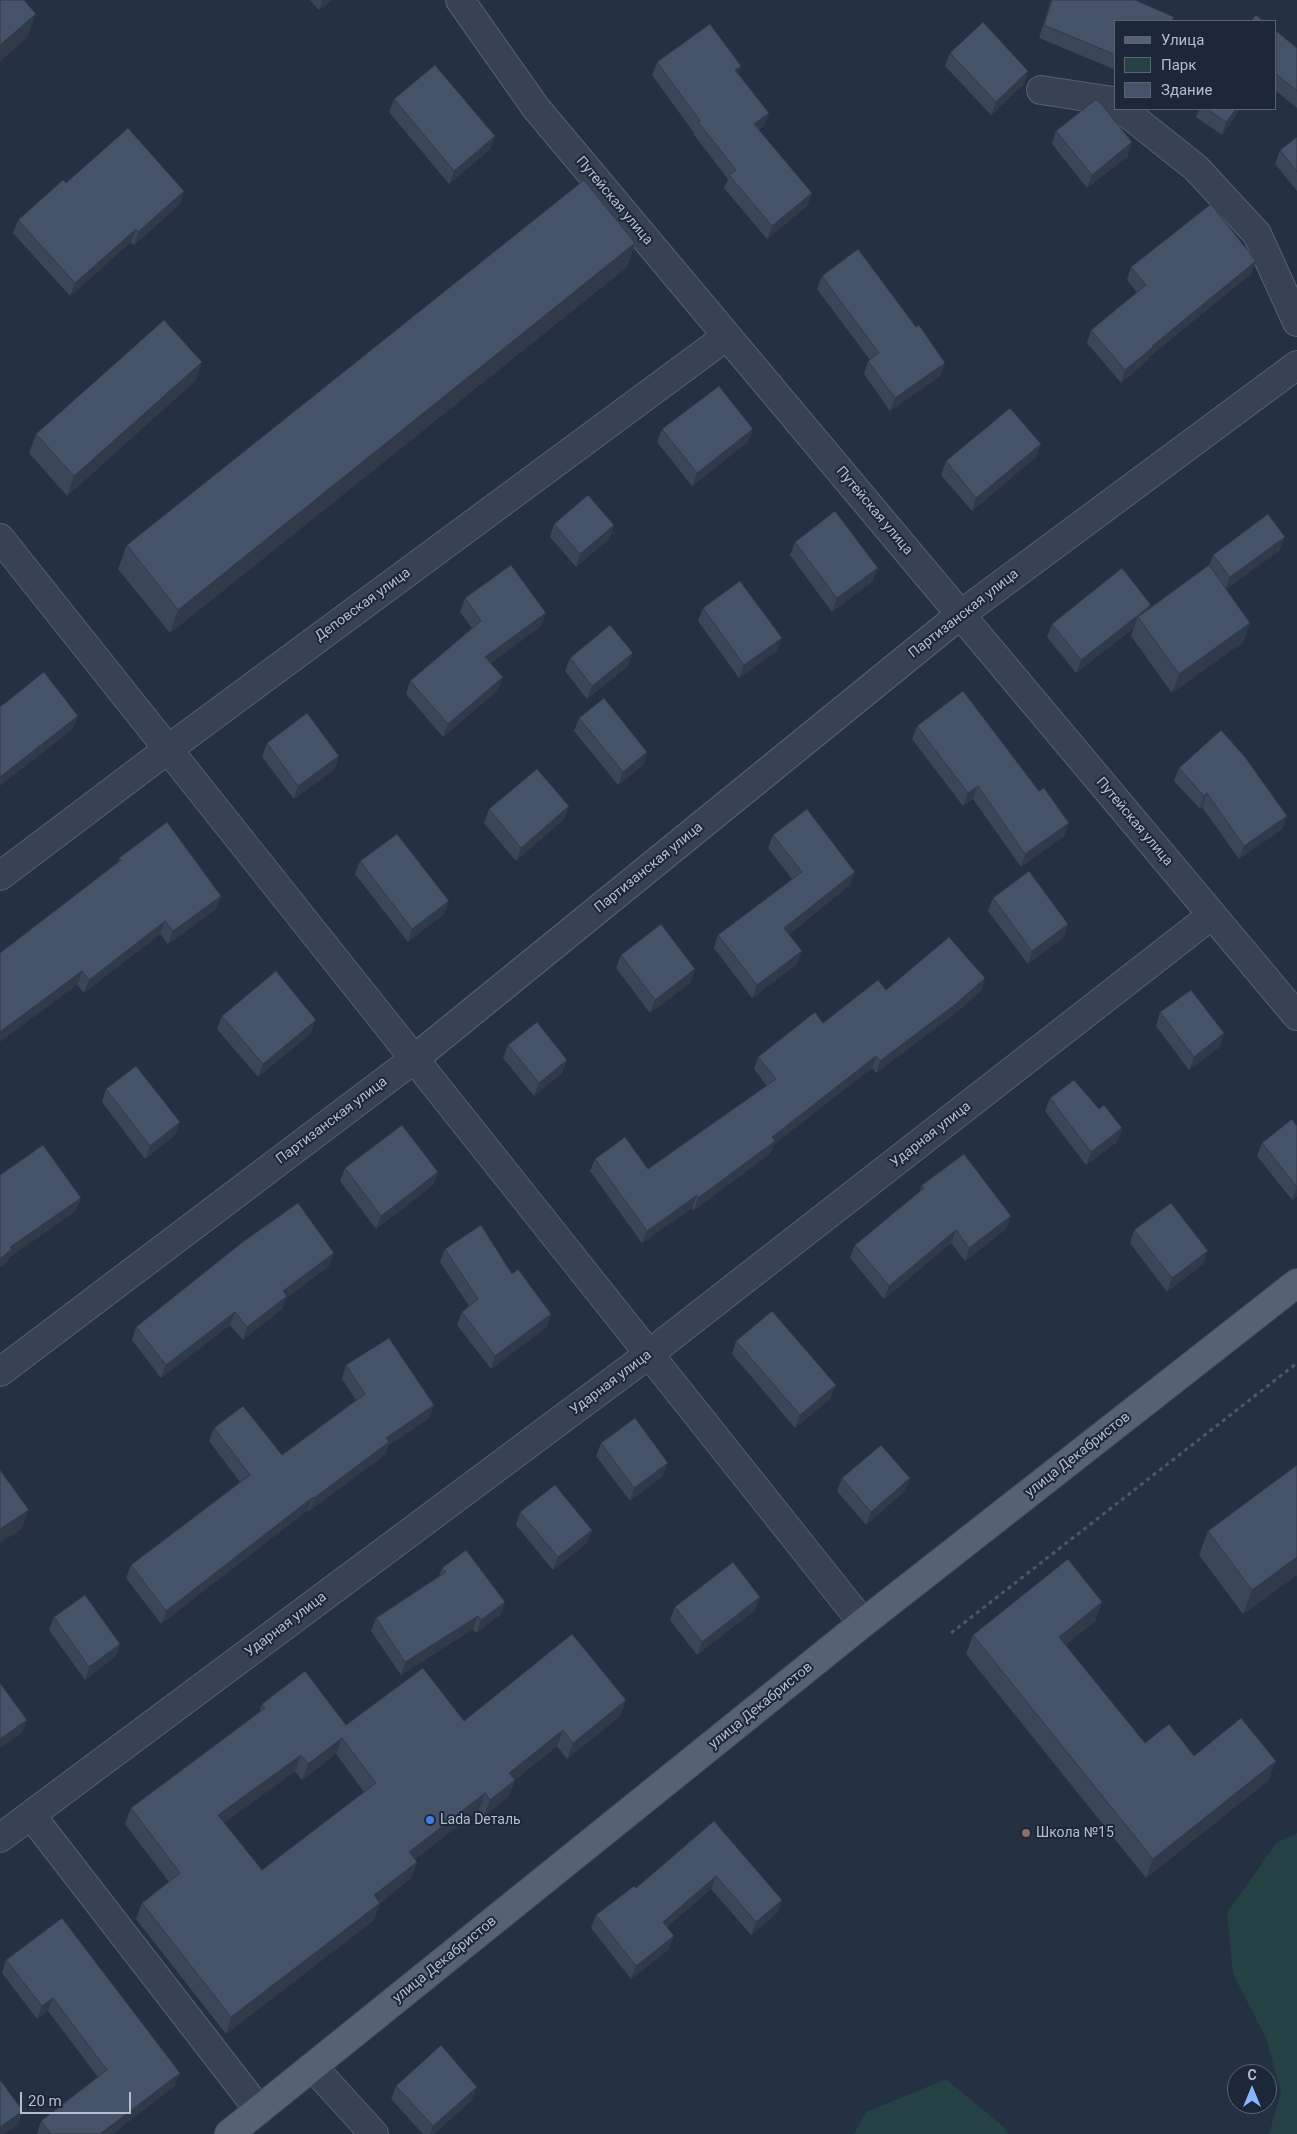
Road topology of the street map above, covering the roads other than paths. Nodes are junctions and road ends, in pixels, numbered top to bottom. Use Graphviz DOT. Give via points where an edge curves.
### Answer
graph roads {
  1 [pos="460,0"];
  2 [pos="1041,90"];
  3 [pos="1114,102"];
  4 [pos="1123,110"];
  5 [pos="1297,322"];
  6 [pos="727,336"];
  7 [pos="1297,365"];
  8 [pos="0,538"];
  9 [pos="960,615"];
  10 [pos="167,750"];
  11 [pos="0,876"];
  12 [pos="1212,915"];
  13 [pos="1297,1016"];
  14 [pos="414,1060"];
  15 [pos="1297,1283"];
  16 [pos="649,1354"];
  17 [pos="0,1372"];
  18 [pos="863,1624"];
  19 [pos="31,1815"];
  20 [pos="0,1838"];
  21 [pos="313,2066"];
  22 [pos="259,2110"];
  23 [pos="229,2134"];
  24 [pos="374,2134"];
  1 -- 6 [label="street, Путейская улица" via="536,108"];
  2 -- 3 [label="street"];
  4 -- 5 [label="street" via="1196,168 1257,234"];
  6 -- 9 [label="street, Путейская улица"];
  6 -- 10 [label="street, Деповская улица"];
  7 -- 9 [label="street, Партизанская улица"];
  8 -- 10 [label="street"];
  9 -- 12 [label="street, Путейская улица"];
  9 -- 14 [label="street, Партизанская улица"];
  10 -- 11 [label="street, Деповская улица"];
  10 -- 14 [label="street"];
  12 -- 13 [label="street, Путейская улица"];
  12 -- 16 [label="street, Ударная улица"];
  14 -- 16 [label="street"];
  14 -- 17 [label="street, Партизанская улица"];
  15 -- 18 [label="main road, улица Декабристов"];
  16 -- 18 [label="street"];
  16 -- 19 [label="street, Ударная улица"];
  18 -- 21 [label="main road, улица Декабристов"];
  19 -- 20 [label="street, Ударная улица"];
  19 -- 22 [label="street"];
  21 -- 22 [label="main road, улица Декабристов"];
  21 -- 24 [label="street"];
  22 -- 23 [label="main road, улица Декабристов"];
}
